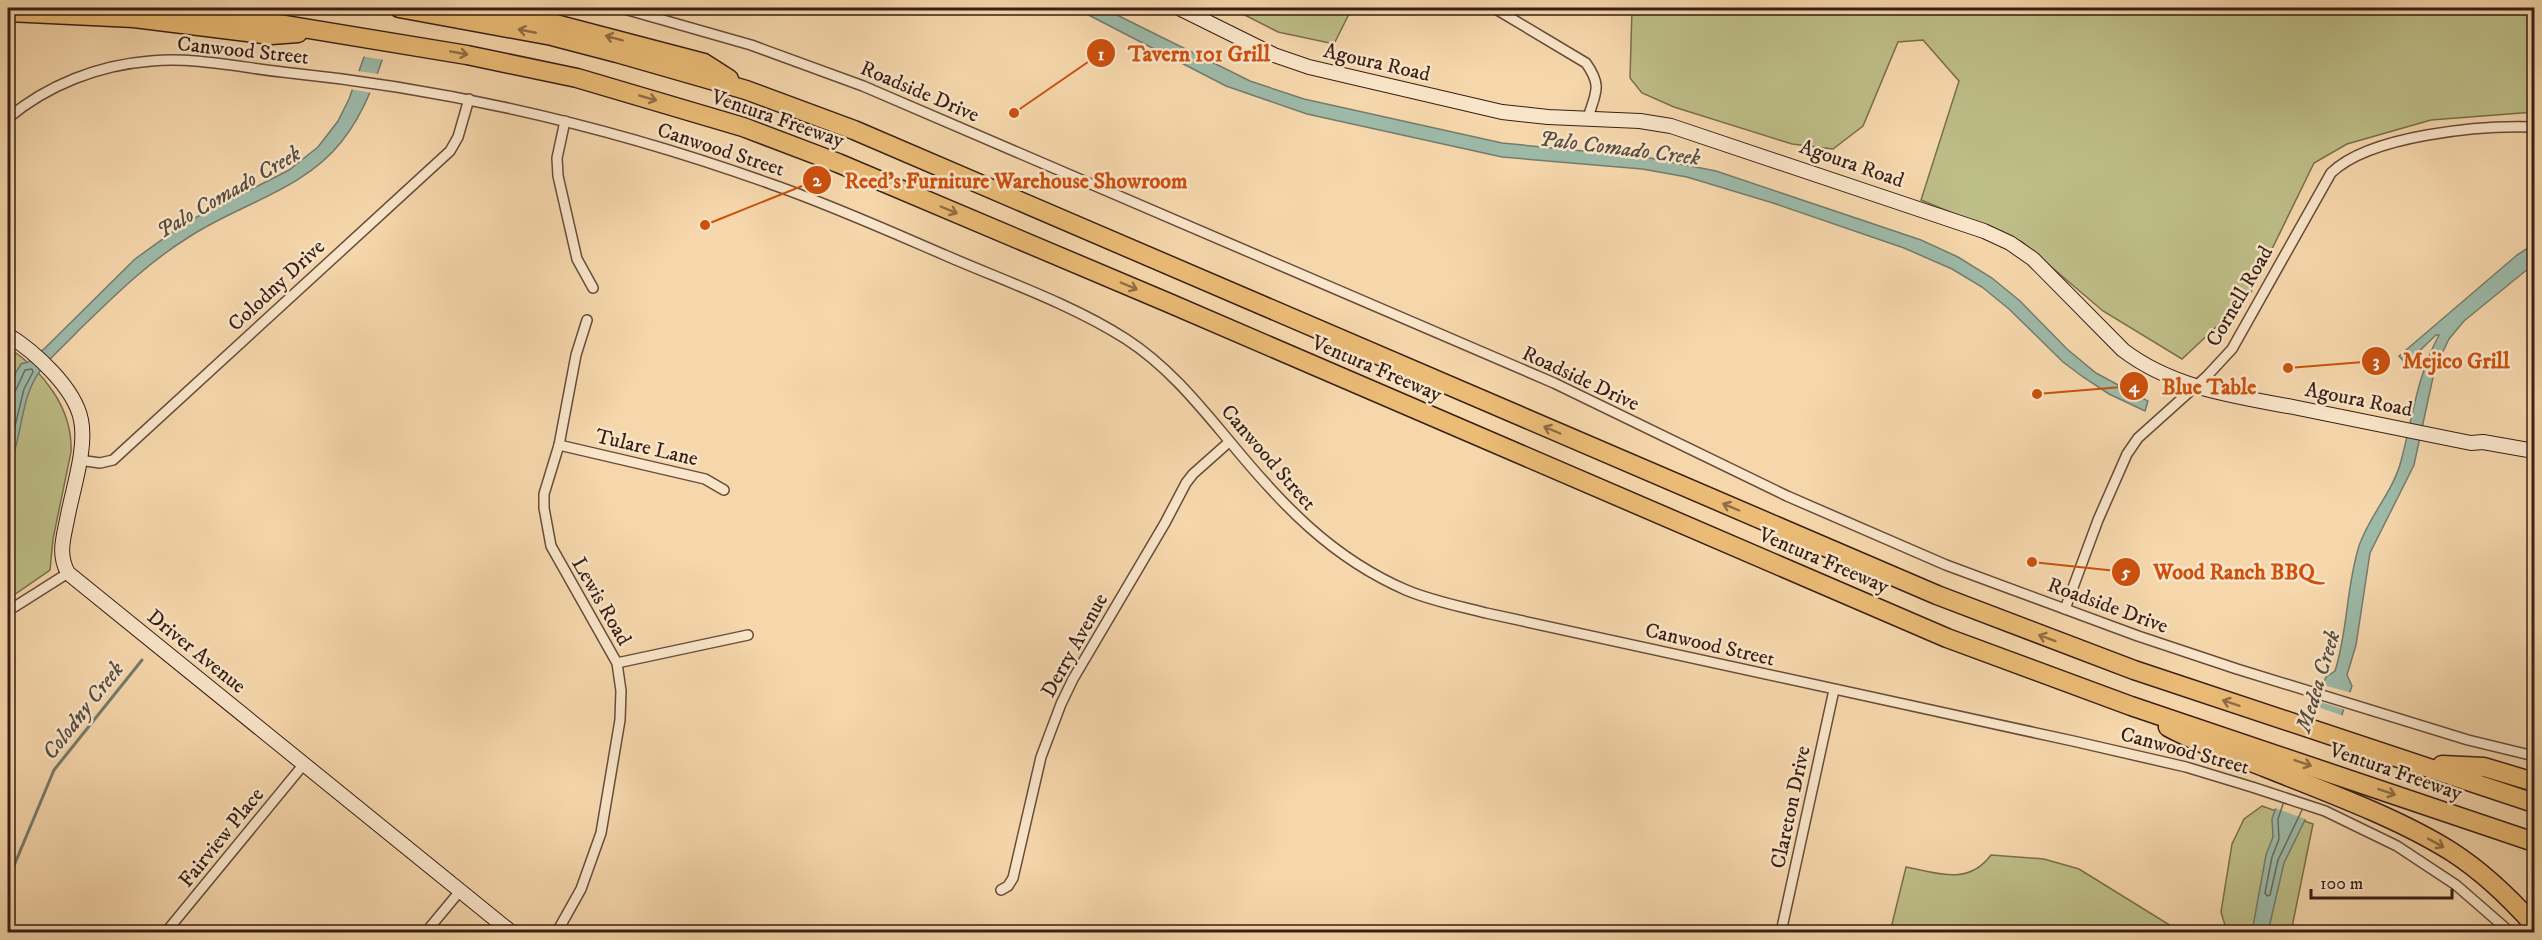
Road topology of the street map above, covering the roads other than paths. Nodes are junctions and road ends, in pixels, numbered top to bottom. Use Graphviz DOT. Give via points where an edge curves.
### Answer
graph roads {
  1 [pos="182,8"];
  2 [pos="494,8"];
  3 [pos="621,8"];
  4 [pos="1179,8"];
  5 [pos="1494,8"];
  6 [pos="406,9"];
  7 [pos="8,12"];
  8 [pos="329,31"];
  9 [pos="746,90"];
  10 [pos="469,99"];
  11 [pos="8,118"];
  12 [pos="1588,118"];
  13 [pos="565,121"];
  14 [pos="2535,127"];
  15 [pos="592,288"];
  16 [pos="587,320"];
  17 [pos="8,335"];
  18 [pos="2195,386"];
  19 [pos="1229,442"];
  20 [pos="2471,443"];
  21 [pos="559,445"];
  22 [pos="2535,451"];
  23 [pos="79,460"];
  24 [pos="2535,460"];
  25 [pos="724,490"];
  26 [pos="68,573"];
  27 [pos="2065,609"];
  28 [pos="8,611"];
  29 [pos="748,635"];
  30 [pos="617,663"];
  31 [pos="1834,690"];
  32 [pos="2535,756"];
  33 [pos="2272,761"];
  34 [pos="2418,764"];
  35 [pos="304,765"];
  36 [pos="2535,782"];
  37 [pos="2322,801"];
  38 [pos="2532,801"];
  39 [pos="2535,842"];
  40 [pos="1001,890"];
  41 [pos="460,891"];
  42 [pos="2535,925"];
  43 [pos="166,933"];
  44 [pos="426,933"];
  45 [pos="511,933"];
  46 [pos="557,933"];
  47 [pos="1781,933"];
  48 [pos="2510,933"];
  1 -- 8 [label="highway, Ventura Freeway"];
  9 -- 2 [label="highway, one-way" via="704,63"];
  3 -- 27 [label="street, Roadside Drive" via="751,45 853,82 1554,383 1787,496 1946,565"];
  4 -- 12 [label="main road, Agoura Road" via="1274,55 1309,67 1502,112"];
  5 -- 12 [label="street" via="1586,63 1595,76 1597,89"];
  9 -- 6 [label="highway, Ventura Freeway, one-way" via="552,36"];
  7 -- 8 [label="highway" via="134,18 272,35"];
  8 -- 33 [label="highway, Ventura Freeway, one-way" via="577,78 743,128 838,163 1947,638"];
  34 -- 9 [label="highway, Ventura Freeway, one-way" via="2123,666 1937,595 854,130"];
  10 -- 11 [label="street, Canwood Street" via="348,79 188,60 151,60 109,67 64,82"];
  10 -- 13 [label="street, Canwood Street"];
  10 -- 23 [label="street, Colodny Drive" via="450,150 113,460"];
  12 -- 18 [label="main road, Agoura Road" via="1671,126 1984,231 2010,243 2049,272 2104,332 2140,363"];
  13 -- 15 [label="street" via="557,158 558,176 577,259"];
  13 -- 19 [label="street, Canwood Street" via="774,185 1096,321 1131,342 1178,381"];
  14 -- 18 [label="street, Cornell Road" via="2413,138 2365,151 2340,164 2323,184 2241,335 2221,363"];
  16 -- 21 [label="street, Lewis Road" via="576,355"];
  17 -- 23 [label="main road" via="48,368 78,408 82,434"];
  18 -- 20 [label="main road, Agoura Road"];
  18 -- 27 [label="street, Cornell Road" via="2138,438 2127,454"];
  19 -- 31 [label="street, Canwood Street" via="1278,499 1323,540 1408,591 1477,611"];
  19 -- 40 [label="street, Derry Avenue" via="1186,483 1080,665 1041,757 1013,878"];
  20 -- 22 [label="main road, Agoura Road"];
  20 -- 24 [label="main road, Agoura Road"];
  21 -- 25 [label="street, Tulare Lane" via="705,479"];
  21 -- 30 [label="street, Lewis Road" via="544,494 548,537"];
  23 -- 26 [label="main road" via="61,547"];
  26 -- 28 [label="street"];
  26 -- 35 [label="main road, Driver Avenue"];
  27 -- 32 [label="street, Roadside Drive" via="2355,705"];
  29 -- 30 [label="street"];
  30 -- 46 [label="street, Lewis Road" via="620,720 601,833 581,889"];
  31 -- 37 [label="street, Canwood Street" via="2136,755 2276,794"];
  31 -- 47 [label="street, Clareton Drive"];
  33 -- 37 [label="highway"];
  33 -- 39 [label="highway, Ventura Freeway, one-way" via="2332,773"];
  34 -- 36 [label="highway" via="2484,767"];
  34 -- 38 [label="highway, Ventura Freeway"];
  35 -- 41 [label="main road, Driver Avenue"];
  35 -- 43 [label="street, Fairview Place"];
  37 -- 42 [label="highway, one-way" via="2386,818 2452,852 2492,883"];
  37 -- 48 [label="street, Canwood Street" via="2456,885"];
  41 -- 44 [label="street"];
  41 -- 45 [label="main road, Driver Avenue"];
}
